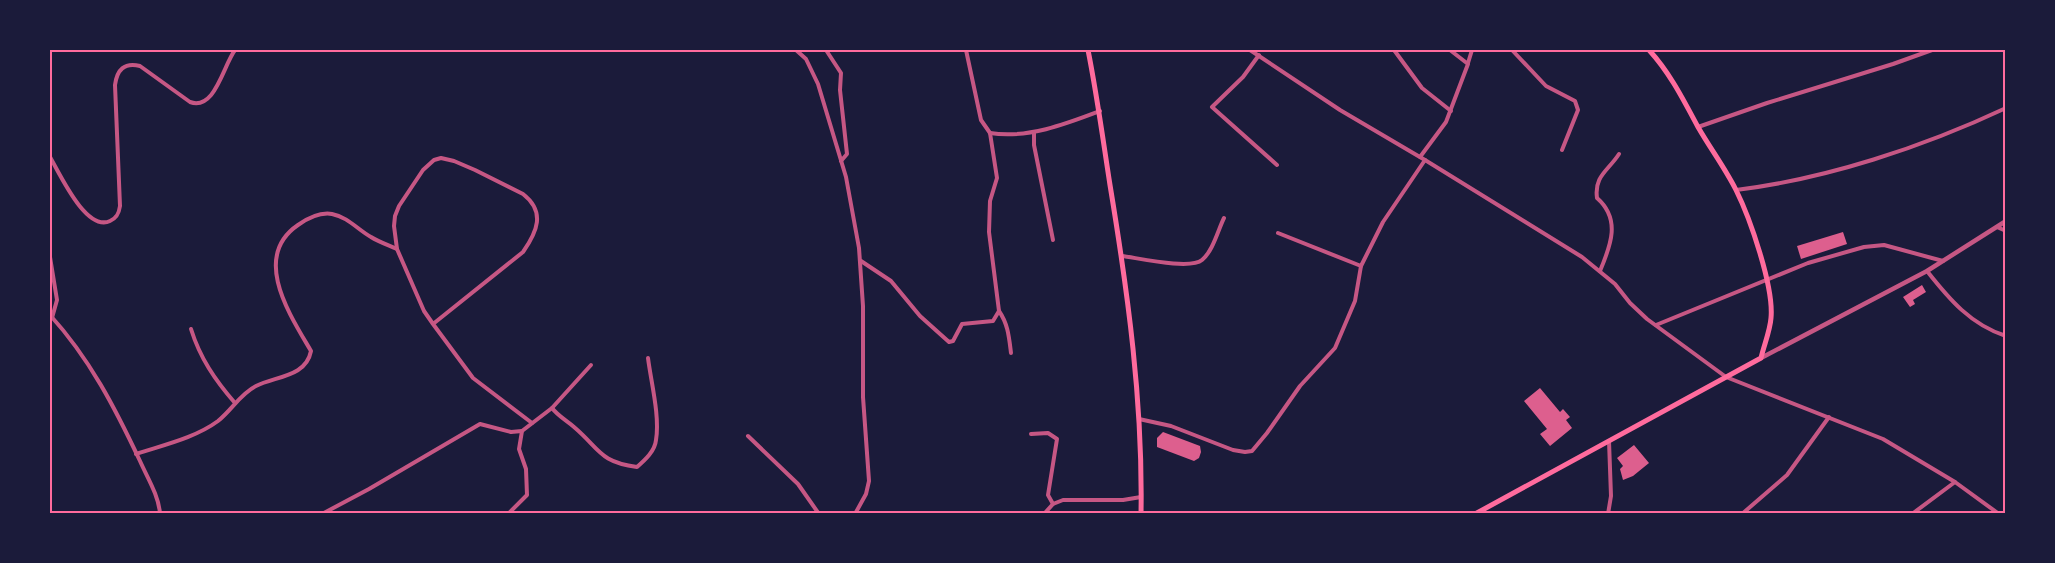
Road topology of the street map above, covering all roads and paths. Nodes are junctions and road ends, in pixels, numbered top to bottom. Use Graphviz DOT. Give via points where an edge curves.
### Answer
graph roads {
  1 [pos="235,50"];
  2 [pos="796,50"];
  3 [pos="826,50"];
  4 [pos="966,50"];
  5 [pos="1088,50"];
  6 [pos="1250,50"];
  7 [pos="1394,50"];
  8 [pos="1450,50"];
  9 [pos="1472,50"];
  10 [pos="1512,50"];
  11 [pos="1649,50"];
  12 [pos="1932,50"];
  13 [pos="1259,55"];
  14 [pos="1468,64"];
  15 [pos="2006,108"];
  16 [pos="1100,111"];
  17 [pos="1451,111"];
  18 [pos="1698,127"];
  19 [pos="1034,132"];
  20 [pos="990,133"];
  21 [pos="1562,150"];
  22 [pos="1619,154"];
  23 [pos="50,157"];
  24 [pos="1420,157"];
  25 [pos="1425,160"];
  26 [pos="841,161"];
  27 [pos="1277,165"];
  28 [pos="1736,190"];
  29 [pos="1224,218"];
  30 [pos="2006,221"];
  31 [pos="1997,227"];
  32 [pos="2006,231"];
  33 [pos="1278,233"];
  34 [pos="1053,240"];
  35 [pos="397,249"];
  36 [pos="1122,256"];
  37 [pos="50,257"];
  38 [pos="860,260"];
  39 [pos="1943,261"];
  40 [pos="1361,266"];
  41 [pos="1600,271"];
  42 [pos="1927,271"];
  43 [pos="1767,280"];
  44 [pos="999,311"];
  45 [pos="51,316"];
  46 [pos="433,324"];
  47 [pos="1655,325"];
  48 [pos="191,329"];
  49 [pos="2006,336"];
  50 [pos="1011,353"];
  51 [pos="648,358"];
  52 [pos="1761,358"];
  53 [pos="591,365"];
  54 [pos="1726,377"];
  55 [pos="235,403"];
  56 [pos="552,408"];
  57 [pos="1829,417"];
  58 [pos="1139,419"];
  59 [pos="532,423"];
  60 [pos="522,431"];
  61 [pos="1031,434"];
  62 [pos="748,436"];
  63 [pos="1609,441"];
  64 [pos="136,453"];
  65 [pos="1955,482"];
  66 [pos="1141,497"];
  67 [pos="1053,504"];
  68 [pos="160,513"];
  69 [pos="322,513"];
  70 [pos="508,513"];
  71 [pos="819,513"];
  72 [pos="855,513"];
  73 [pos="1044,513"];
  74 [pos="1141,513"];
  75 [pos="1475,513"];
  76 [pos="1608,513"];
  77 [pos="1742,513"];
  78 [pos="1912,513"];
  79 [pos="1999,513"];
  1 -- 23 [label="street" via="215,91 198,105 140,66 130,64 118,72 115,86 120,206 109,222 90,219"];
  2 -- 26 [label="street" via="806,59 818,84"];
  3 -- 26 [label="street" via="841,73 847,154"];
  4 -- 20 [label="street" via="981,120"];
  5 -- 16 [label="main road"];
  6 -- 13 [label="street"];
  7 -- 17 [label="street" via="1422,88"];
  8 -- 14 [label="street"];
  9 -- 14 [label="street"];
  10 -- 21 [label="street" via="1546,86 1578,105"];
  11 -- 18 [label="main road" via="1682,94"];
  12 -- 18 [label="street"];
  13 -- 24 [label="street" via="1332,105"];
  13 -- 27 [label="street" via="1212,107"];
  14 -- 17 [label="street"];
  15 -- 28 [label="street" via="1942,136 1879,157 1798,180"];
  16 -- 19 [label="street"];
  16 -- 36 [label="main road"];
  17 -- 24 [label="street"];
  18 -- 28 [label="main road"];
  19 -- 20 [label="street"];
  19 -- 34 [label="street"];
  20 -- 44 [label="street" via="997,178 990,201 989,245"];
  22 -- 41 [label="street" via="1603,171 1596,187 1597,198 1606,207 1611,223 1607,254"];
  24 -- 25 [label="street"];
  25 -- 40 [label="street" via="1383,222"];
  25 -- 41 [label="street"];
  26 -- 38 [label="street"];
  28 -- 43 [label="main road"];
  29 -- 36 [label="street" via="1208,253 1193,264"];
  30 -- 31 [label="street"];
  31 -- 32 [label="street"];
  31 -- 39 [label="street"];
  33 -- 40 [label="street"];
  35 -- 46 [label="street"];
  35 -- 46 [label="street" via="394,226 399,206 434,160 453,160 475,170 523,194 535,208 537,226 523,252"];
  35 -- 55 [label="street" via="332,214 320,214 292,228 277,250 275,267 287,309 311,351 310,359 298,371 255,386"];
  36 -- 58 [label="main road"];
  37 -- 45 [label="street" via="57,300"];
  38 -- 44 [label="street" via="891,281 920,316 949,342 962,324 993,321"];
  38 -- 72 [label="street" via="869,481"];
  39 -- 42 [label="street"];
  39 -- 43 [label="street" via="1884,245 1864,247"];
  40 -- 58 [label="street" via="1355,301 1335,348 1300,386 1252,451 1233,450 1171,426"];
  41 -- 47 [label="street"];
  42 -- 49 [label="street" via="1970,318"];
  42 -- 52 [label="street"];
  43 -- 47 [label="street"];
  43 -- 52 [label="main road" via="1771,318"];
  44 -- 50 [label="street" via="1009,333"];
  45 -- 64 [label="street" via="97,377"];
  46 -- 59 [label="street" via="473,378"];
  47 -- 54 [label="street"];
  48 -- 55 [label="street" via="209,371"];
  51 -- 56 [label="street" via="657,441 637,467 618,465 604,457"];
  52 -- 54 [label="main road"];
  53 -- 56 [label="street"];
  54 -- 57 [label="street"];
  54 -- 63 [label="main road"];
  55 -- 64 [label="street" via="218,421 202,430"];
  56 -- 59 [label="street"];
  57 -- 65 [label="street" via="1883,439"];
  57 -- 77 [label="street" via="1787,475"];
  58 -- 66 [label="main road"];
  59 -- 60 [label="street"];
  60 -- 69 [label="street" via="480,424"];
  60 -- 70 [label="street" via="519,449 526,469 527,495"];
  61 -- 67 [label="street" via="1047,433 1057,439 1048,495"];
  62 -- 71 [label="street" via="798,484"];
  63 -- 75 [label="main road"];
  63 -- 76 [label="street"];
  64 -- 68 [label="street"];
  65 -- 78 [label="street"];
  65 -- 79 [label="street"];
  66 -- 67 [label="street" via="1063,500"];
  66 -- 74 [label="main road"];
  67 -- 73 [label="street"];
}
